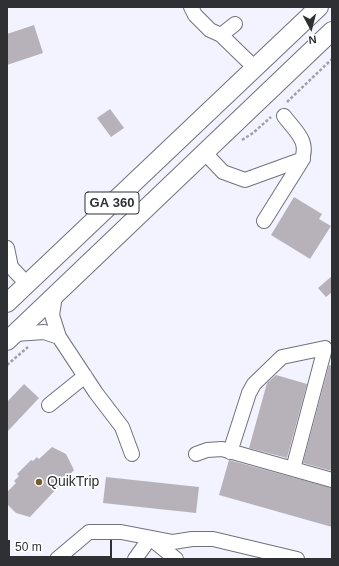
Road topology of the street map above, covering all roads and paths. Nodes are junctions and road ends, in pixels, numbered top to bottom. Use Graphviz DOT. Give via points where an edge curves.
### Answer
graph roads {
  1 [pos="191,7"];
  2 [pos="319,7"];
  3 [pos="235,24"];
  4 [pos="332,31"];
  5 [pos="221,35"];
  6 [pos="330,55"];
  7 [pos="302,59"];
  8 [pos="332,59"];
  9 [pos="255,68"];
  10 [pos="284,116"];
  11 [pos="205,153"];
  12 [pos="303,159"];
  13 [pos="264,222"];
  14 [pos="7,248"];
  15 [pos="9,268"];
  16 [pos="27,284"];
  17 [pos="55,296"];
  18 [pos="7,303"];
  19 [pos="11,337"];
  20 [pos="59,337"];
  21 [pos="85,376"];
  22 [pos="49,405"];
  23 [pos="230,452"];
  24 [pos="132,454"];
  25 [pos="196,454"];
  26 [pos="293,469"];
  27 [pos="332,480"];
  28 [pos="150,538"];
  29 [pos="57,559"];
  30 [pos="135,559"];
  31 [pos="176,559"];
  32 [pos="297,559"];
  1 -- 5 [label="street" via="195,16 210,30"];
  2 -- 9 [label="main road, GA 360"];
  3 -- 5 [label="street"];
  4 -- 7 [label="main road, GA 360"];
  5 -- 9 [label="street"];
  6 -- 7 [label="main road"];
  6 -- 8 [label="path"];
  7 -- 11 [label="main road, GA 360"];
  9 -- 16 [label="main road, GA 360"];
  10 -- 12 [label="street" via="304,142"];
  11 -- 12 [label="street" via="222,172 245,180"];
  11 -- 17 [label="main road, GA 360"];
  12 -- 13 [label="street"];
  14 -- 15 [label="street"];
  15 -- 16 [label="street"];
  16 -- 18 [label="main road, GA 360"];
  17 -- 19 [label="main road, GA 360"];
  17 -- 20 [label="street" via="52,315"];
  19 -- 20 [label="street" via="44,332"];
  20 -- 21 [label="street"];
  21 -- 22 [label="street"];
  21 -- 24 [label="street" via="122,427"];
  23 -- 25 [label="street" via="214,449"];
  23 -- 26 [label="street"];
  23 -- 26 [label="street" via="254,384 282,357 325,348"];
  26 -- 27 [label="street"];
  28 -- 29 [label="street" via="121,532 89,532"];
  28 -- 30 [label="street"];
  28 -- 31 [label="street"];
  28 -- 32 [label="street" via="173,542 213,539"];
}
